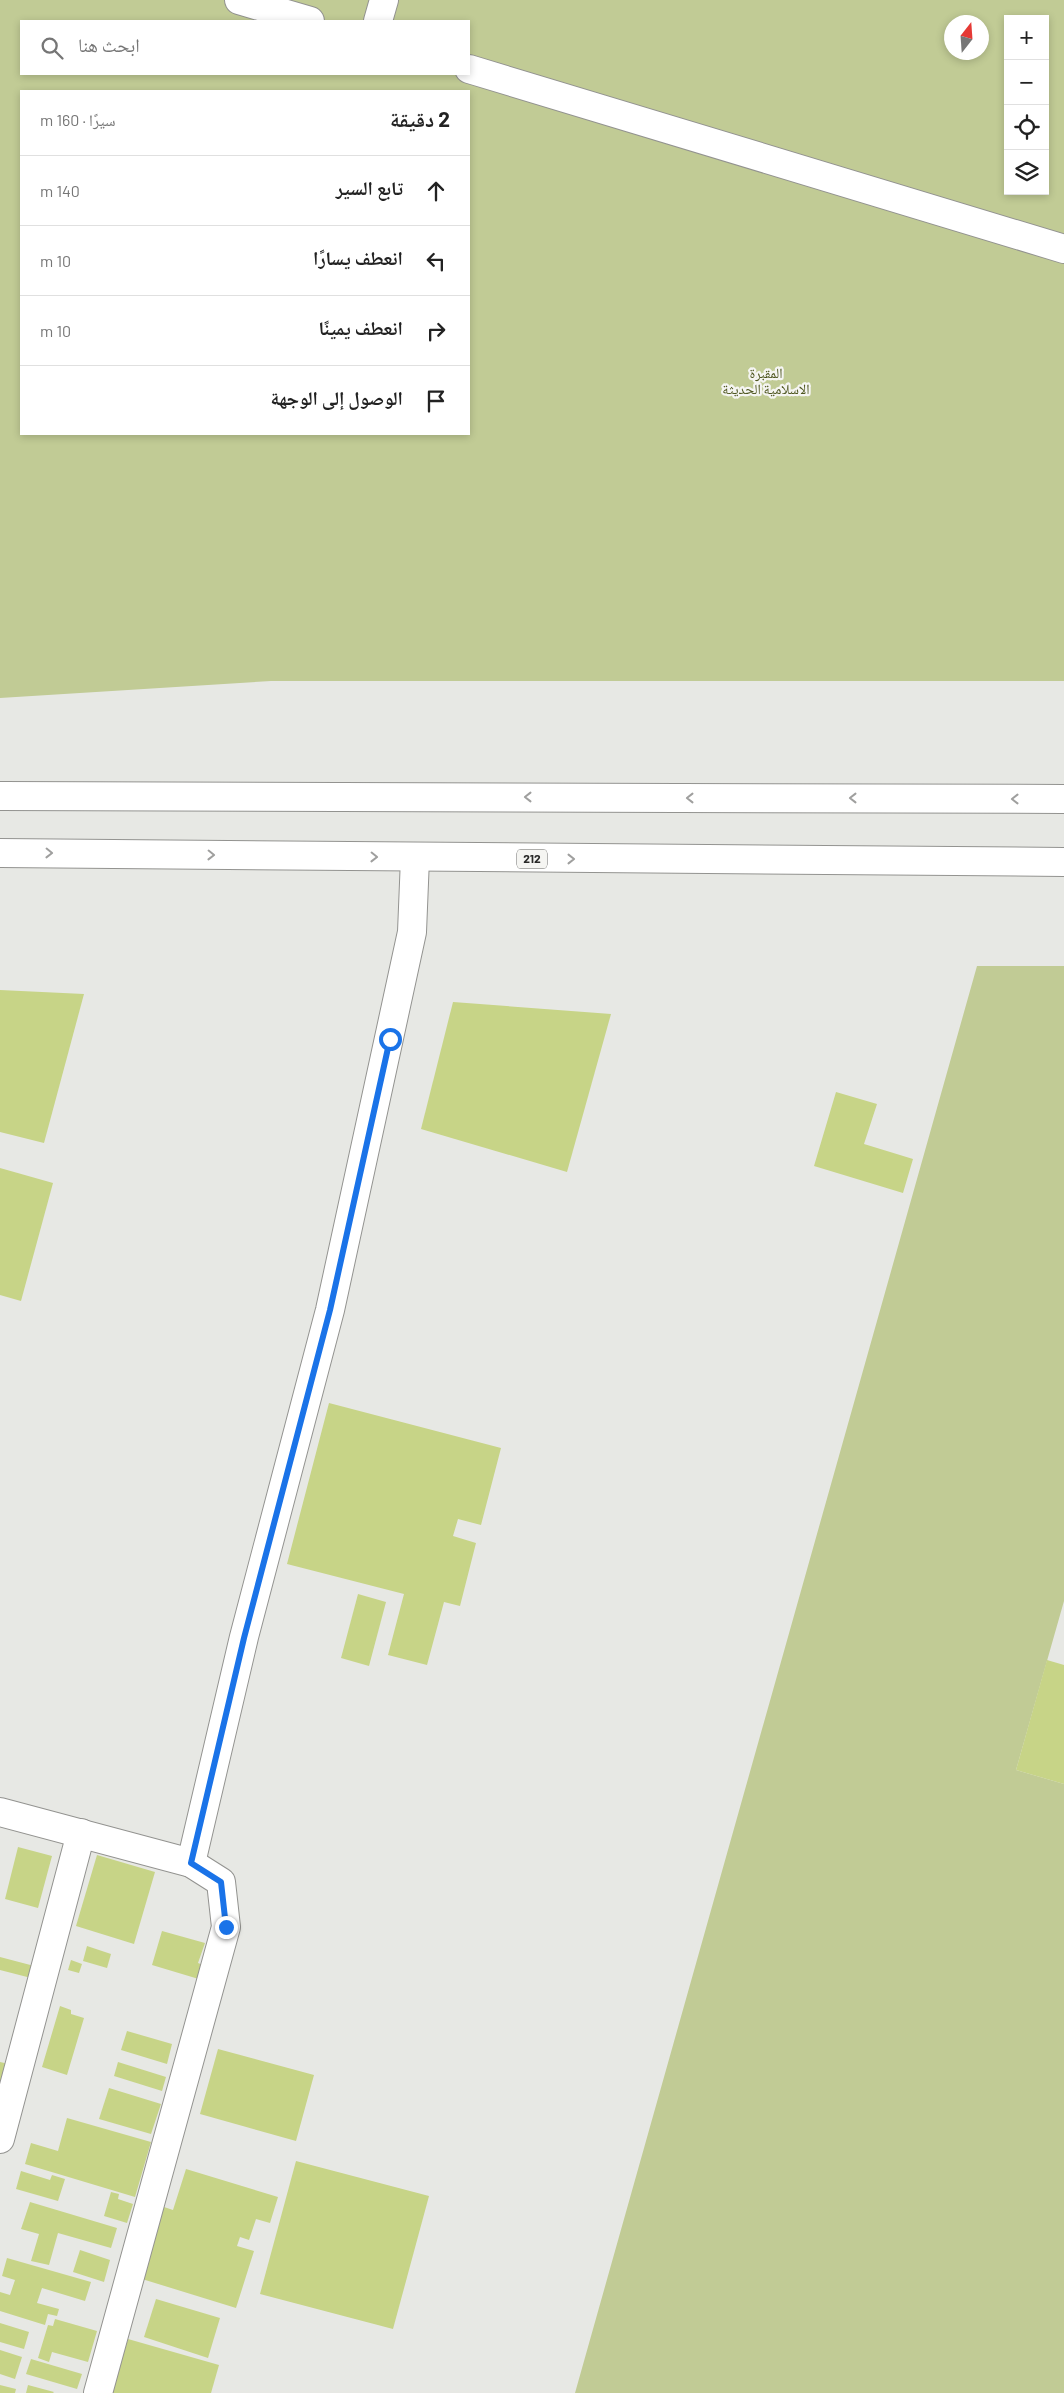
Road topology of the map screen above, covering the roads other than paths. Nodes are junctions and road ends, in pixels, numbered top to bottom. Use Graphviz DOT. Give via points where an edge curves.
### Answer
graph roads {
  1 [pos="239,0"];
  2 [pos="384,0"];
  3 [pos="307,20"];
  4 [pos="378,20"];
  5 [pos="470,69"];
  6 [pos="1064,249"];
  7 [pos="0,796"];
  8 [pos="1064,799"];
  9 [pos="0,853"];
  10 [pos="415,858"];
  11 [pos="1064,862"];
  12 [pos="0,1812"];
  13 [pos="81,1833"];
  14 [pos="191,1863"];
  15 [pos="0,2139"];
  16 [pos="98,2393"];
  1 -- 3 [label="main road"];
  2 -- 4 [label="main road"];
  5 -- 6 [label="main road"];
  8 -- 7 [label="main road, one-way"];
  9 -- 10 [label="main road, 212, one-way"];
  10 -- 11 [label="main road, 212, one-way"];
  10 -- 14 [label="main road" via="412,932 334,1291 244,1638"];
  12 -- 13 [label="main road"];
  13 -- 14 [label="main road"];
  13 -- 15 [label="main road"];
  14 -- 16 [label="main road" via="221,1882 226,1927"];
}
